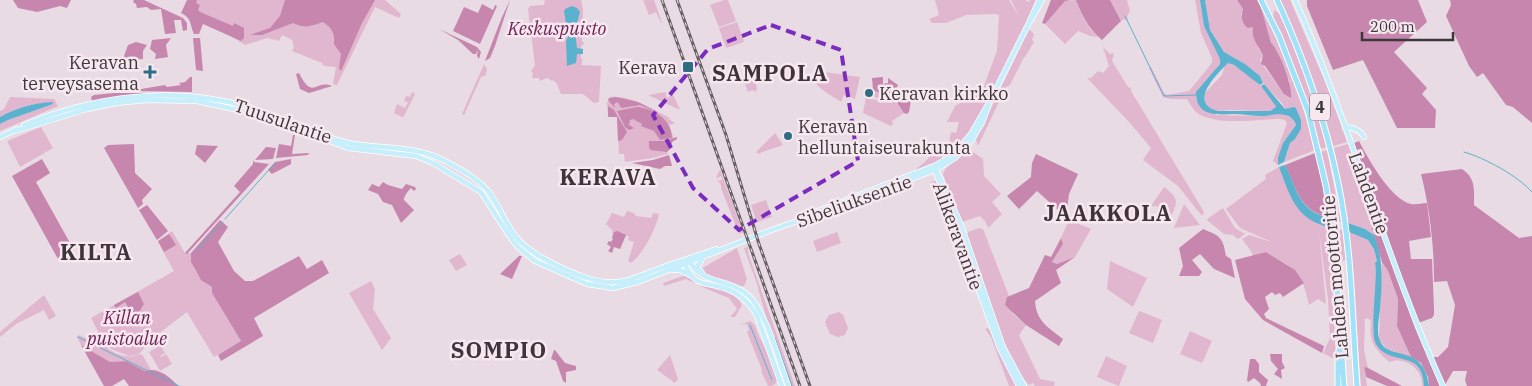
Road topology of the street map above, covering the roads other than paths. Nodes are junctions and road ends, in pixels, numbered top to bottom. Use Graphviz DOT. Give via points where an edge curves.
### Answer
graph roads {
  1 [pos="1040,0"];
  2 [pos="1262,0"];
  3 [pos="1277,0"];
  4 [pos="1295,0"];
  5 [pos="1345,128"];
  6 [pos="15,131"];
  7 [pos="0,137"];
  8 [pos="1364,137"];
  9 [pos="936,171"];
  10 [pos="940,181"];
  11 [pos="493,204"];
  12 [pos="734,244"];
  13 [pos="704,257"];
  14 [pos="687,261"];
  15 [pos="669,270"];
  16 [pos="654,274"];
  17 [pos="709,278"];
  18 [pos="696,280"];
  19 [pos="1341,341"];
  20 [pos="782,386"];
  21 [pos="788,386"];
  22 [pos="1018,386"];
  23 [pos="1024,386"];
  24 [pos="1338,386"];
  25 [pos="1344,386"];
  26 [pos="1356,386"];
  27 [pos="1443,386"];
  1 -- 9 [label="main road, Sibeliuksentie" via="977,134 967,147"];
  2 -- 19 [label="highway, Lahden moottoritie / 4" via="1308,111 1324,176 1333,232"];
  3 -- 26 [label="highway, Lahden moottoritie / 4" via="1320,107 1338,184 1346,235"];
  4 -- 5 [label="main road, Lahdentie"];
  5 -- 8 [label="main road" via="1353,128"];
  5 -- 27 [label="main road, Lahdentie" via="1413,316"];
  6 -- 7 [label="main road, Tuusulantie"];
  6 -- 11 [label="main road, Tuusulantie" via="116,103 189,100 261,115 348,148 416,156 474,186"];
  6 -- 11 [label="main road, Tuusulantie" via="57,112 95,102 130,97 196,97 245,106 332,138 436,156 488,190"];
  9 -- 10 [label="main road, Alikeravantie"];
  9 -- 12 [label="main road, Sibeliuksentie" via="843,200"];
  10 -- 22 [label="main road, Alikeravantie" via="1000,349"];
  10 -- 23 [label="main road, Alikeravantie" via="960,225 1003,347"];
  11 -- 16 [label="main road" via="522,244 572,272 614,283"];
  12 -- 13 [label="main road"];
  12 -- 14 [label="main road"];
  13 -- 14 [label="main road"];
  13 -- 17 [label="main road" via="698,268"];
  14 -- 15 [label="main road"];
  14 -- 16 [label="main road"];
  14 -- 17 [label="main road" via="698,273"];
  14 -- 18 [label="main road" via="689,272"];
  15 -- 16 [label="main road"];
  15 -- 18 [label="main road" via="683,271"];
  17 -- 21 [label="main road" via="740,289 757,306"];
  18 -- 20 [label="main road" via="733,292 751,306"];
  19 -- 24 [label="highway"];
  19 -- 25 [label="highway, Lahden moottoritie / 4"];
}
